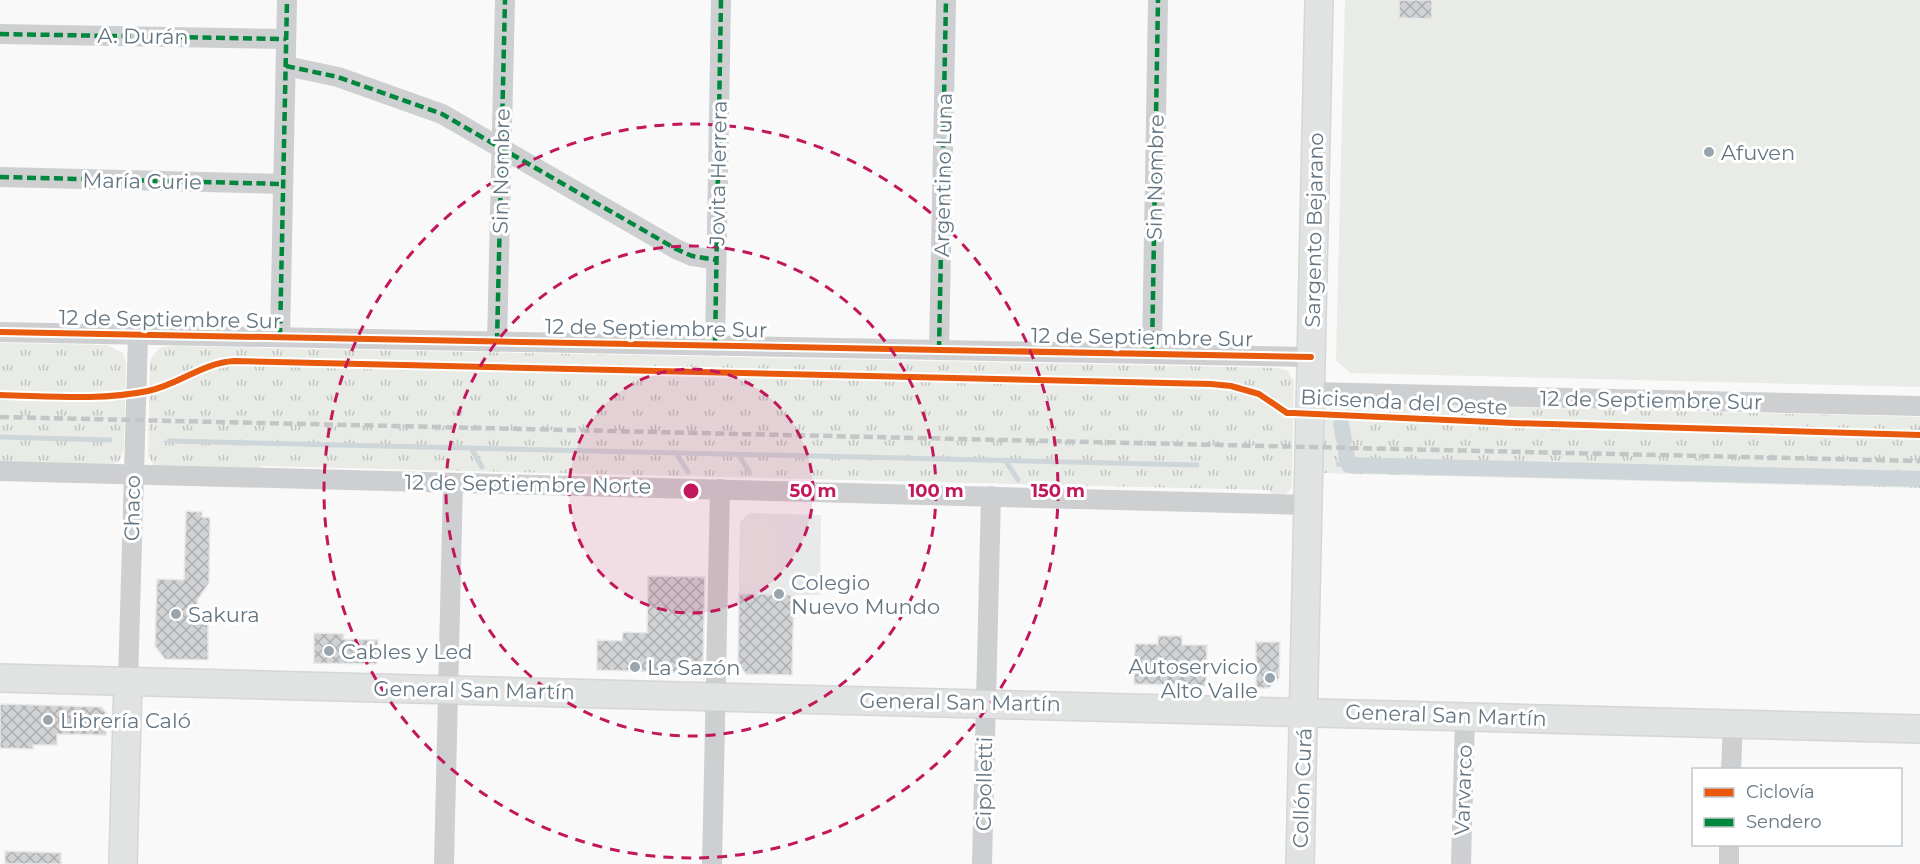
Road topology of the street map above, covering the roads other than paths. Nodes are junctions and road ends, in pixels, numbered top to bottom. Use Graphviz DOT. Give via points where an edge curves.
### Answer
graph roads {
  1 [pos="287,0"];
  2 [pos="505,0"];
  3 [pos="722,0"];
  4 [pos="946,0"];
  5 [pos="1158,0"];
  6 [pos="1319,0"];
  7 [pos="0,34"];
  8 [pos="286,39"];
  9 [pos="286,66"];
  10 [pos="502,147"];
  11 [pos="0,177"];
  12 [pos="283,184"];
  13 [pos="716,260"];
  14 [pos="0,332"];
  15 [pos="138,335"];
  16 [pos="280,337"];
  17 [pos="497,342"];
  18 [pos="715,346"];
  19 [pos="939,350"];
  20 [pos="1152,354"];
  21 [pos="1311,357"];
  22 [pos="1311,392"];
  23 [pos="1920,406"];
  24 [pos="0,471"];
  25 [pos="133,474"];
  26 [pos="453,483"];
  27 [pos="720,489"];
  28 [pos="991,496"];
  29 [pos="1308,505"];
  30 [pos="0,678"];
  31 [pos="128,681"];
  32 [pos="448,690"];
  33 [pos="716,696"];
  34 [pos="986,703"];
  35 [pos="1304,711"];
  36 [pos="1465,716"];
  37 [pos="1732,723"];
  38 [pos="1920,729"];
  39 [pos="1731,768"];
  40 [pos="1729,846"];
  41 [pos="123,864"];
  42 [pos="444,864"];
  43 [pos="712,864"];
  44 [pos="982,864"];
  45 [pos="1300,864"];
  46 [pos="1461,864"];
  47 [pos="1729,864"];
  1 -- 8 [label="street"];
  2 -- 10 [label="street, Sin Nombre"];
  3 -- 13 [label="street, Jovita Herrera"];
  4 -- 19 [label="street, Argentino Luna"];
  5 -- 20 [label="street, Sin Nombre"];
  6 -- 21 [label="main road, Sargento Bejarano"];
  7 -- 8 [label="street, A. Durán"];
  8 -- 9 [label="street"];
  9 -- 10 [label="street" via="331,75 427,108"];
  9 -- 12 [label="street"];
  10 -- 13 [label="street" via="676,249"];
  10 -- 17 [label="street, Sin Nombre"];
  11 -- 12 [label="street, María Curie"];
  12 -- 16 [label="street"];
  13 -- 18 [label="street, Jovita Herrera"];
  14 -- 15 [label="street, 12 de Septiembre Sur"];
  15 -- 16 [label="street, 12 de Septiembre Sur"];
  15 -- 25 [label="street, Chaco"];
  16 -- 17 [label="street, 12 de Septiembre Sur"];
  17 -- 18 [label="street, 12 de Septiembre Sur"];
  18 -- 19 [label="street, 12 de Septiembre Sur"];
  19 -- 20 [label="street, 12 de Septiembre Sur"];
  20 -- 21 [label="street, 12 de Septiembre Sur"];
  21 -- 22 [label="main road, Sargento Bejarano"];
  22 -- 23 [label="street, 12 de Septiembre Sur"];
  22 -- 29 [label="main road, Sargento Bejarano"];
  24 -- 25 [label="street, 12 de Septiembre Norte"];
  25 -- 26 [label="street, 12 de Septiembre Norte"];
  25 -- 31 [label="street, Chaco"];
  26 -- 27 [label="street, 12 de Septiembre Norte"];
  26 -- 32 [label="street"];
  27 -- 28 [label="street, 12 de Septiembre Norte"];
  27 -- 33 [label="street"];
  28 -- 29 [label="street, 12 de Septiembre Norte"];
  28 -- 34 [label="street"];
  29 -- 35 [label="main road, Sargento Bejarano"];
  30 -- 31 [label="main road, General San Martín"];
  31 -- 32 [label="main road, General San Martín"];
  31 -- 41 [label="main road"];
  32 -- 33 [label="main road, General San Martín"];
  32 -- 42 [label="street"];
  33 -- 34 [label="main road, General San Martín"];
  33 -- 43 [label="street"];
  34 -- 35 [label="main road, General San Martín"];
  34 -- 44 [label="street, Cipolletti"];
  35 -- 36 [label="main road, General San Martín"];
  35 -- 45 [label="main road, Collón Curá"];
  36 -- 37 [label="main road, General San Martín"];
  36 -- 46 [label="street, Varvarco"];
  37 -- 38 [label="main road, General San Martín"];
  37 -- 39 [label="street"];
  40 -- 47 [label="street"];
}
